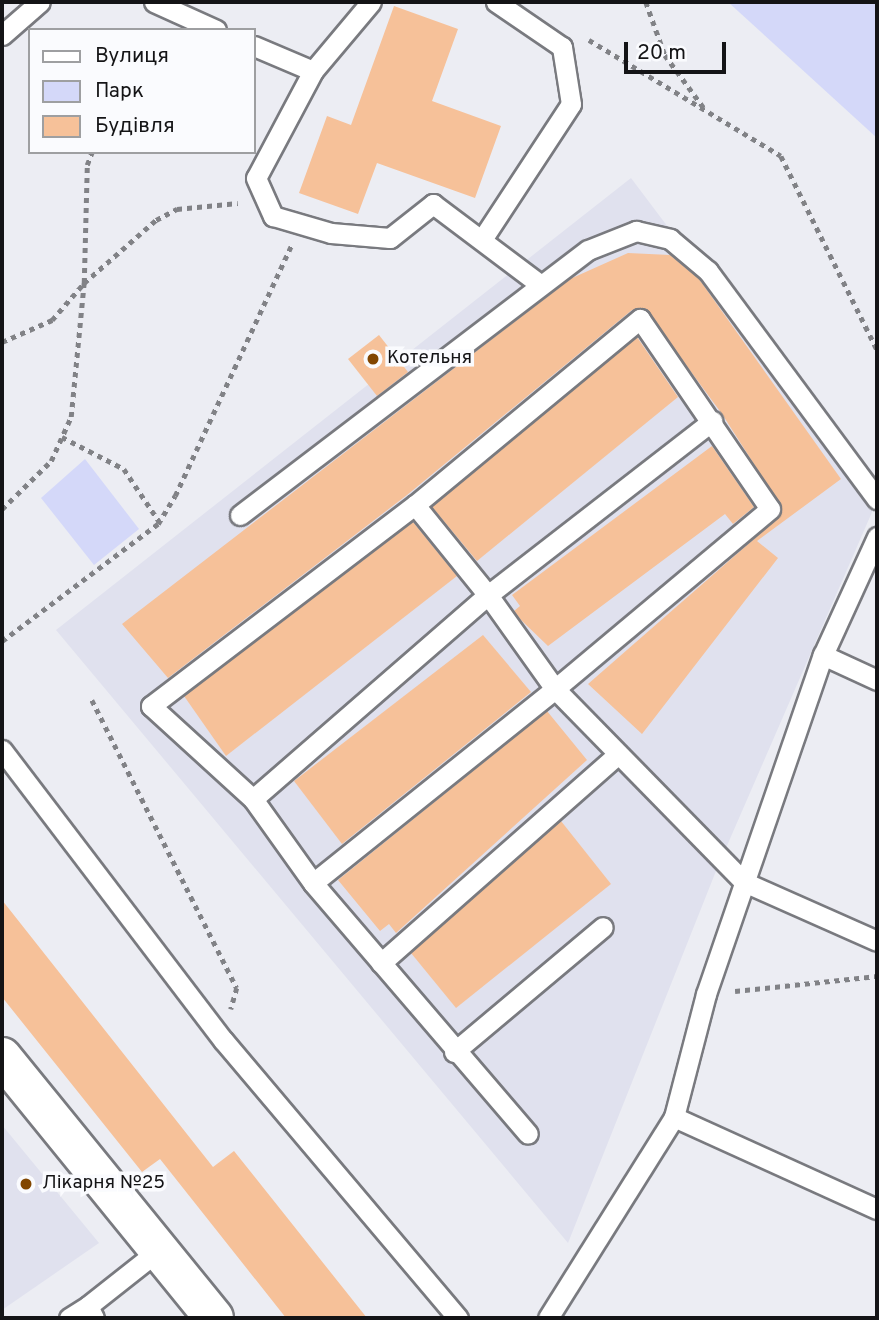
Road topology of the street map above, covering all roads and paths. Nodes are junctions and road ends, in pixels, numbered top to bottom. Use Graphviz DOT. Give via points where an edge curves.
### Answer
graph roads {
  1 [pos="40,2"];
  2 [pos="154,2"];
  3 [pos="371,2"];
  4 [pos="496,2"];
  5 [pos="646,2"];
  6 [pos="212,28"];
  7 [pos="2,35"];
  8 [pos="583,36"];
  9 [pos="256,47"];
  10 [pos="313,71"];
  11 [pos="707,111"];
  12 [pos="91,154"];
  13 [pos="267,201"];
  14 [pos="301,224"];
  15 [pos="483,238"];
  16 [pos="84,283"];
  17 [pos="541,285"];
  18 [pos="2,342"];
  19 [pos="877,348"];
  20 [pos="712,421"];
  21 [pos="62,437"];
  22 [pos="877,499"];
  23 [pos="415,506"];
  24 [pos="2,509"];
  25 [pos="240,515"];
  26 [pos="159,521"];
  27 [pos="877,537"];
  28 [pos="488,596"];
  29 [pos="2,641"];
  30 [pos="823,654"];
  31 [pos="877,680"];
  32 [pos="555,689"];
  33 [pos="92,700"];
  34 [pos="2,750"];
  35 [pos="618,754"];
  36 [pos="253,799"];
  37 [pos="744,882"];
  38 [pos="313,883"];
  39 [pos="603,927"];
  40 [pos="877,941"];
  41 [pos="381,963"];
  42 [pos="877,976"];
  43 [pos="706,994"];
  44 [pos="223,1040"];
  45 [pos="454,1052"];
  46 [pos="2,1057"];
  47 [pos="674,1117"];
  48 [pos="528,1134"];
  49 [pos="877,1209"];
  50 [pos="159,1250"];
  51 [pos="91,1312"];
  52 [pos="69,1318"];
  53 [pos="214,1318"];
  54 [pos="458,1318"];
  55 [pos="548,1318"];
  1 -- 7 [label="lane"];
  2 -- 6 [label="lane"];
  3 -- 10 [label="lane"];
  4 -- 15 [label="lane" via="562,47 571,104"];
  5 -- 11 [label="path" via="665,55"];
  8 -- 11 [label="path"];
  9 -- 10 [label="lane"];
  10 -- 13 [label="lane" via="256,178"];
  11 -- 19 [label="path" via="781,156"];
  12 -- 16 [label="path" via="87,164"];
  13 -- 14 [label="lane" via="273,216"];
  13 -- 16 [label="path" via="177,209 156,220"];
  14 -- 15 [label="lane" via="331,233 390,238 433,204"];
  14 -- 26 [label="path"];
  15 -- 17 [label="lane"];
  16 -- 18 [label="path" via="52,320"];
  16 -- 21 [label="path" via="71,417"];
  17 -- 22 [label="lane" via="588,250 636,231 670,239 689,251"];
  17 -- 25 [label="lane"];
  20 -- 23 [label="lane" via="640,319"];
  20 -- 28 [label="lane"];
  20 -- 32 [label="lane" via="770,509"];
  21 -- 24 [label="path" via="51,461"];
  21 -- 26 [label="path" via="124,468"];
  23 -- 28 [label="lane"];
  23 -- 36 [label="lane" via="151,706"];
  26 -- 29 [label="path"];
  27 -- 30 [label="lane"];
  28 -- 32 [label="lane"];
  28 -- 36 [label="lane"];
  30 -- 31 [label="lane"];
  30 -- 37 [label="lane"];
  32 -- 35 [label="lane"];
  32 -- 38 [label="lane"];
  33 -- 44 [label="path" via="237,988"];
  34 -- 44 [label="lane"];
  35 -- 37 [label="lane"];
  35 -- 41 [label="lane"];
  36 -- 38 [label="lane"];
  37 -- 40 [label="lane"];
  37 -- 43 [label="lane"];
  38 -- 41 [label="lane"];
  39 -- 45 [label="lane"];
  41 -- 45 [label="lane"];
  42 -- 43 [label="path"];
  43 -- 47 [label="lane"];
  44 -- 54 [label="lane"];
  45 -- 48 [label="lane"];
  46 -- 50 [label="street"];
  47 -- 49 [label="lane"];
  47 -- 55 [label="lane"];
  50 -- 51 [label="lane"];
  50 -- 53 [label="street"];
  51 -- 52 [label="lane"];
}
